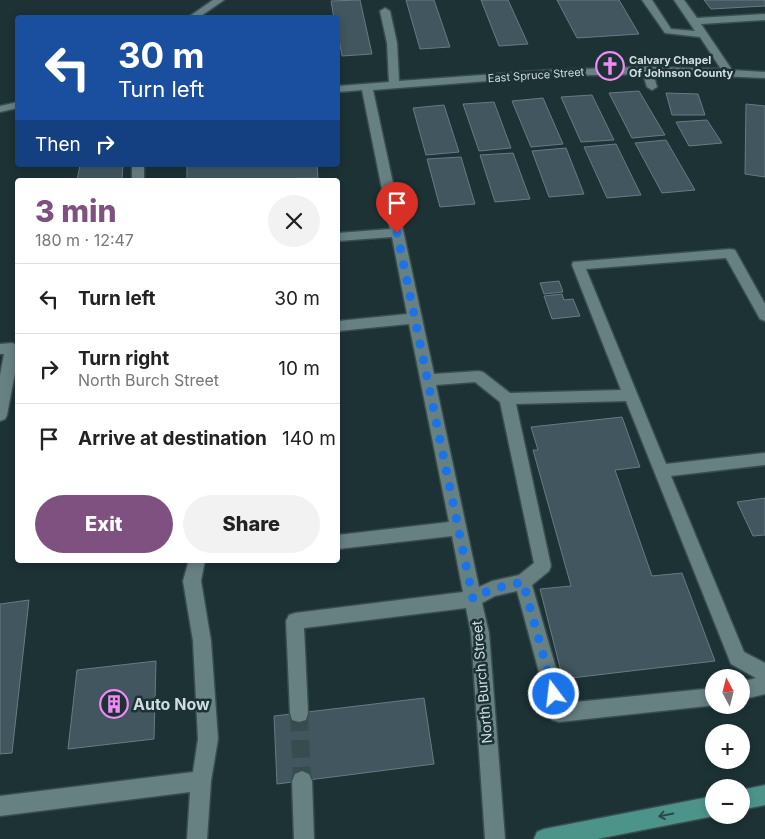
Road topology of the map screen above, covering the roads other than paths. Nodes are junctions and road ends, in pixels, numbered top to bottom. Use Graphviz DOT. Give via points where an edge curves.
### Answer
graph roads {
  1 [pos="219,0"];
  2 [pos="648,0"];
  3 [pos="679,0"];
  4 [pos="385,11"];
  5 [pos="196,15"];
  6 [pos="765,17"];
  7 [pos="694,21"];
  8 [pos="703,35"];
  9 [pos="646,68"];
  10 [pos="728,71"];
  11 [pos="765,75"];
  12 [pos="394,85"];
  13 [pos="367,87"];
  14 [pos="652,87"];
  15 [pos="340,89"];
  16 [pos="15,106"];
  17 [pos="0,109"];
  18 [pos="397,233"];
  19 [pos="340,237"];
  20 [pos="765,316"];
  21 [pos="415,318"];
  22 [pos="340,326"];
  23 [pos="0,349"];
  24 [pos="427,380"];
  25 [pos="631,395"];
  26 [pos="507,399"];
  27 [pos="0,415"];
  28 [pos="765,459"];
  29 [pos="662,471"];
  30 [pos="458,528"];
  31 [pos="340,542"];
  32 [pos="196,563"];
  33 [pos="523,582"];
  34 [pos="473,599"];
  35 [pos="765,673"];
  36 [pos="765,684"];
  37 [pos="750,688"];
  38 [pos="705,698"];
  39 [pos="299,713"];
  40 [pos="201,780"];
  41 [pos="302,781"];
  42 [pos="765,795"];
  43 [pos="750,798"];
  44 [pos="0,806"];
  45 [pos="705,808"];
  46 [pos="197,839"];
  47 [pos="304,839"];
  48 [pos="494,839"];
  49 [pos="544,839"];
  1 -- 5 [label="street"];
  2 -- 8 [label="street" via="668,31"];
  3 -- 7 [label="street"];
  4 -- 12 [label="street" via="392,43"];
  6 -- 7 [label="street"];
  7 -- 8 [label="street"];
  8 -- 10 [label="street"];
  9 -- 10 [label="street, East Spruce Street"];
  9 -- 12 [label="street, East Spruce Street"];
  9 -- 14 [label="street"];
  10 -- 11 [label="street, East Spruce Street"];
  12 -- 13 [label="street, East Spruce Street"];
  13 -- 15 [label="street, East Spruce Street"];
  13 -- 18 [label="street, North Burch Street"];
  16 -- 17 [label="street"];
  18 -- 19 [label="street"];
  18 -- 21 [label="street, North Burch Street"];
  20 -- 25 [label="street" via="730,252 578,265"];
  21 -- 22 [label="street"];
  21 -- 24 [label="street, North Burch Street"];
  23 -- 27 [label="street" via="12,348"];
  24 -- 26 [label="street" via="478,376"];
  24 -- 30 [label="street, North Burch Street"];
  25 -- 26 [label="street"];
  25 -- 29 [label="street"];
  26 -- 33 [label="street" via="543,566"];
  28 -- 29 [label="street"];
  29 -- 35 [label="street" via="737,658"];
  30 -- 31 [label="street"];
  30 -- 34 [label="street, North Burch Street"];
  32 -- 40 [label="street" via="192,581 202,641 208,739"];
  33 -- 34 [label="street" via="492,589"];
  33 -- 38 [label="street" via="559,713"];
  34 -- 39 [label="street" via="295,621"];
  34 -- 48 [label="street, North Burch Street" via="480,633"];
  36 -- 37 [label="street"];
  40 -- 44 [label="street"];
  40 -- 46 [label="street"];
  41 -- 47 [label="street"];
  42 -- 43 [label="main road"];
  45 -- 49 [label="main road, one-way"];
}
